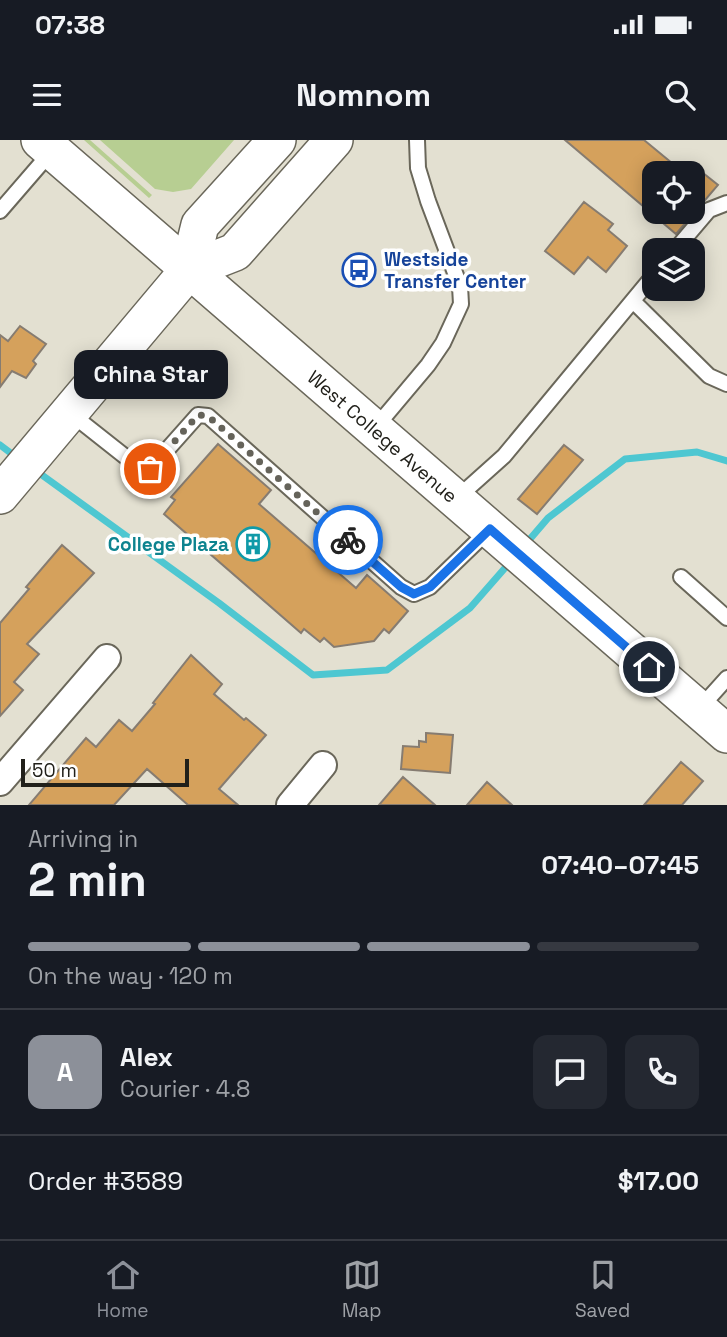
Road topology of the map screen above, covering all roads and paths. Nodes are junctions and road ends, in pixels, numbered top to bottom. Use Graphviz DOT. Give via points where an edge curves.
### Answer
graph roads {
  1 [pos="277,140"];
  2 [pos="334,140"];
  3 [pos="417,140"];
  4 [pos="46,146"];
  5 [pos="727,203"];
  6 [pos="0,211"];
  7 [pos="685,238"];
  8 [pos="189,270"];
  9 [pos="642,290"];
  10 [pos="633,301"];
  11 [pos="727,384"];
  12 [pos="60,425"];
  13 [pos="375,428"];
  14 [pos="3,492"];
  15 [pos="456,500"];
  16 [pos="501,539"];
  17 [pos="681,577"];
  18 [pos="727,618"];
  19 [pos="107,658"];
  20 [pos="727,678"];
  21 [pos="699,710"];
  22 [pos="727,734"];
  23 [pos="323,765"];
  24 [pos="0,782"];
  25 [pos="290,805"];
  1 -- 8 [label="main road" via="200,225"];
  2 -- 8 [label="main road" via="235,252"];
  3 -- 13 [label="lane" via="418,169 460,286 461,304 428,365"];
  4 -- 6 [label="lane"];
  4 -- 8 [label="main road, West College Avenue"];
  5 -- 7 [label="lane" via="709,210"];
  8 -- 12 [label="main road"];
  8 -- 13 [label="main road, West College Avenue"];
  9 -- 10 [label="lane"];
  10 -- 11 [label="lane" via="709,376"];
  10 -- 15 [label="lane" via="504,456"];
  12 -- 14 [label="main road"];
  12 -- 16 [label="lane" via="150,469 198,415 208,416 414,594"];
  13 -- 15 [label="main road, West College Avenue"];
  15 -- 16 [label="main road, West College Avenue"];
  16 -- 21 [label="main road, West College Avenue"];
  17 -- 18 [label="lane"];
  19 -- 24 [label="street"];
  20 -- 21 [label="lane"];
  21 -- 22 [label="main road, West College Avenue"];
  23 -- 25 [label="street"];
}
